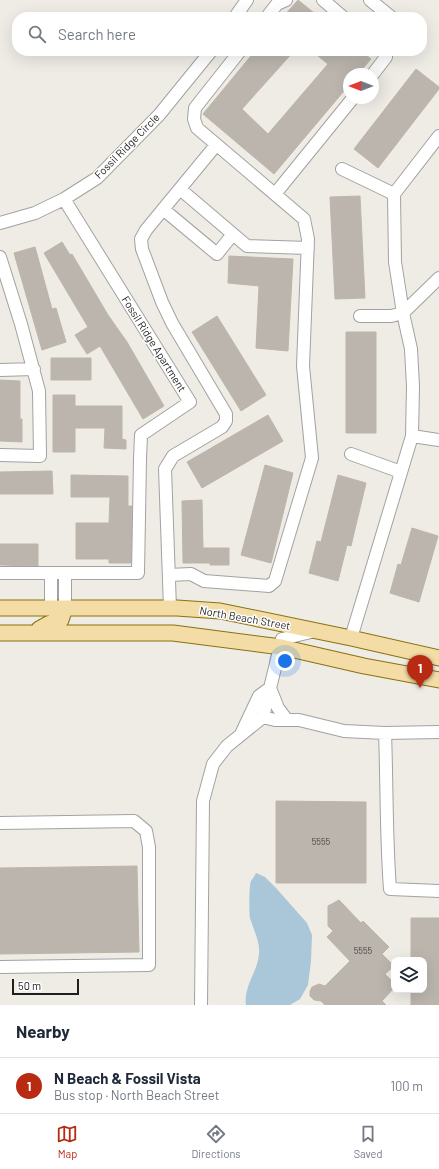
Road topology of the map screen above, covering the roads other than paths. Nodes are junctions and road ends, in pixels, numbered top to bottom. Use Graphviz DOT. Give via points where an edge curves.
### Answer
graph roads {
  1 [pos="247,0"];
  2 [pos="286,0"];
  3 [pos="323,0"];
  4 [pos="370,0"];
  5 [pos="239,12"];
  6 [pos="271,12"];
  7 [pos="337,12"];
  8 [pos="385,12"];
  9 [pos="207,56"];
  10 [pos="236,56"];
  11 [pos="386,56"];
  12 [pos="378,68"];
  13 [pos="348,104"];
  14 [pos="439,136"];
  15 [pos="216,145"];
  16 [pos="342,170"];
  17 [pos="180,189"];
  18 [pos="275,194"];
  19 [pos="394,194"];
  20 [pos="64,199"];
  21 [pos="163,209"];
  22 [pos="0,223"];
  23 [pos="233,234"];
  24 [pos="308,248"];
  25 [pos="0,257"];
  26 [pos="439,278"];
  27 [pos="403,313"];
  28 [pos="360,316"];
  29 [pos="34,369"];
  30 [pos="0,370"];
  31 [pos="412,436"];
  32 [pos="439,440"];
  33 [pos="351,454"];
  34 [pos="0,455"];
  35 [pos="401,472"];
  36 [pos="0,573"];
  37 [pos="51,573"];
  38 [pos="65,573"];
  39 [pos="169,575"];
  40 [pos="0,608"];
  41 [pos="58,608"];
  42 [pos="170,608"];
  43 [pos="316,630"];
  44 [pos="33,632"];
  45 [pos="0,633"];
  46 [pos="352,638"];
  47 [pos="281,647"];
  48 [pos="439,658"];
  49 [pos="439,680"];
  50 [pos="270,688"];
  51 [pos="262,717"];
  52 [pos="287,720"];
  53 [pos="439,732"];
  54 [pos="242,734"];
  55 [pos="385,734"];
  56 [pos="0,823"];
  57 [pos="439,891"];
  58 [pos="0,967"];
  59 [pos="201,1005"];
  1 -- 5 [label="street"];
  2 -- 6 [label="street" via="277,4"];
  3 -- 7 [label="street"];
  4 -- 8 [label="street"];
  9 -- 20 [label="street, Fossil Ridge Circle" via="159,115 119,157 97,178"];
  10 -- 15 [label="street" via="195,108 197,128"];
  11 -- 12 [label="street"];
  13 -- 18 [label="street"];
  14 -- 19 [label="street"];
  15 -- 17 [label="street"];
  15 -- 18 [label="street"];
  16 -- 19 [label="street"];
  17 -- 21 [label="street"];
  17 -- 23 [label="street"];
  18 -- 24 [label="street" via="304,219"];
  19 -- 27 [label="street" via="396,262"];
  20 -- 22 [label="street, Fossil Ridge Circle" via="35,213"];
  20 -- 38 [label="street, Fossil Ridge Apartment" via="190,402 141,435 138,573"];
  21 -- 23 [label="street" via="216,254"];
  21 -- 39 [label="street" via="141,239 142,249 165,309 226,414 226,421 222,427 173,456 165,468"];
  23 -- 24 [label="street" via="247,246"];
  24 -- 39 [label="street" via="303,366 312,458 275,581 269,586 204,581 191,574"];
  25 -- 29 [label="street"];
  26 -- 27 [label="street"];
  27 -- 28 [label="street" via="391,316"];
  27 -- 31 [label="street" via="411,348"];
  29 -- 30 [label="street"];
  29 -- 34 [label="street" via="38,391 40,456"];
  31 -- 32 [label="street"];
  31 -- 35 [label="street"];
  33 -- 35 [label="street"];
  35 -- 46 [label="street"];
  36 -- 37 [label="street, Fossil Ridge Apartment"];
  37 -- 38 [label="street, Fossil Ridge Apartment"];
  37 -- 41 [label="street"];
  38 -- 41 [label="street"];
  39 -- 42 [label="street"];
  40 -- 41 [label="main road, North Beach Street"];
  41 -- 42 [label="main road, North Beach Street"];
  41 -- 44 [label="main road" via="61,620"];
  42 -- 43 [label="main road, North Beach Street" via="220,611"];
  43 -- 46 [label="main road, North Beach Street"];
  43 -- 47 [label="street" via="282,639"];
  44 -- 45 [label="main road, North Beach Street"];
  44 -- 47 [label="main road, North Beach Street" via="173,632"];
  46 -- 48 [label="main road, North Beach Street"];
  47 -- 49 [label="main road, North Beach Street"];
  47 -- 50 [label="street"];
  50 -- 51 [label="street"];
  50 -- 52 [label="street" via="278,708"];
  50 -- 54 [label="street" via="259,696"];
  51 -- 52 [label="street"];
  51 -- 54 [label="street"];
  52 -- 55 [label="street" via="298,720 344,731"];
  53 -- 55 [label="street"];
  54 -- 59 [label="street" via="227,746 213,764 203,801"];
  55 -- 57 [label="street" via="390,889"];
  56 -- 58 [label="street" via="134,822 146,831 149,847 149,965"];
}
